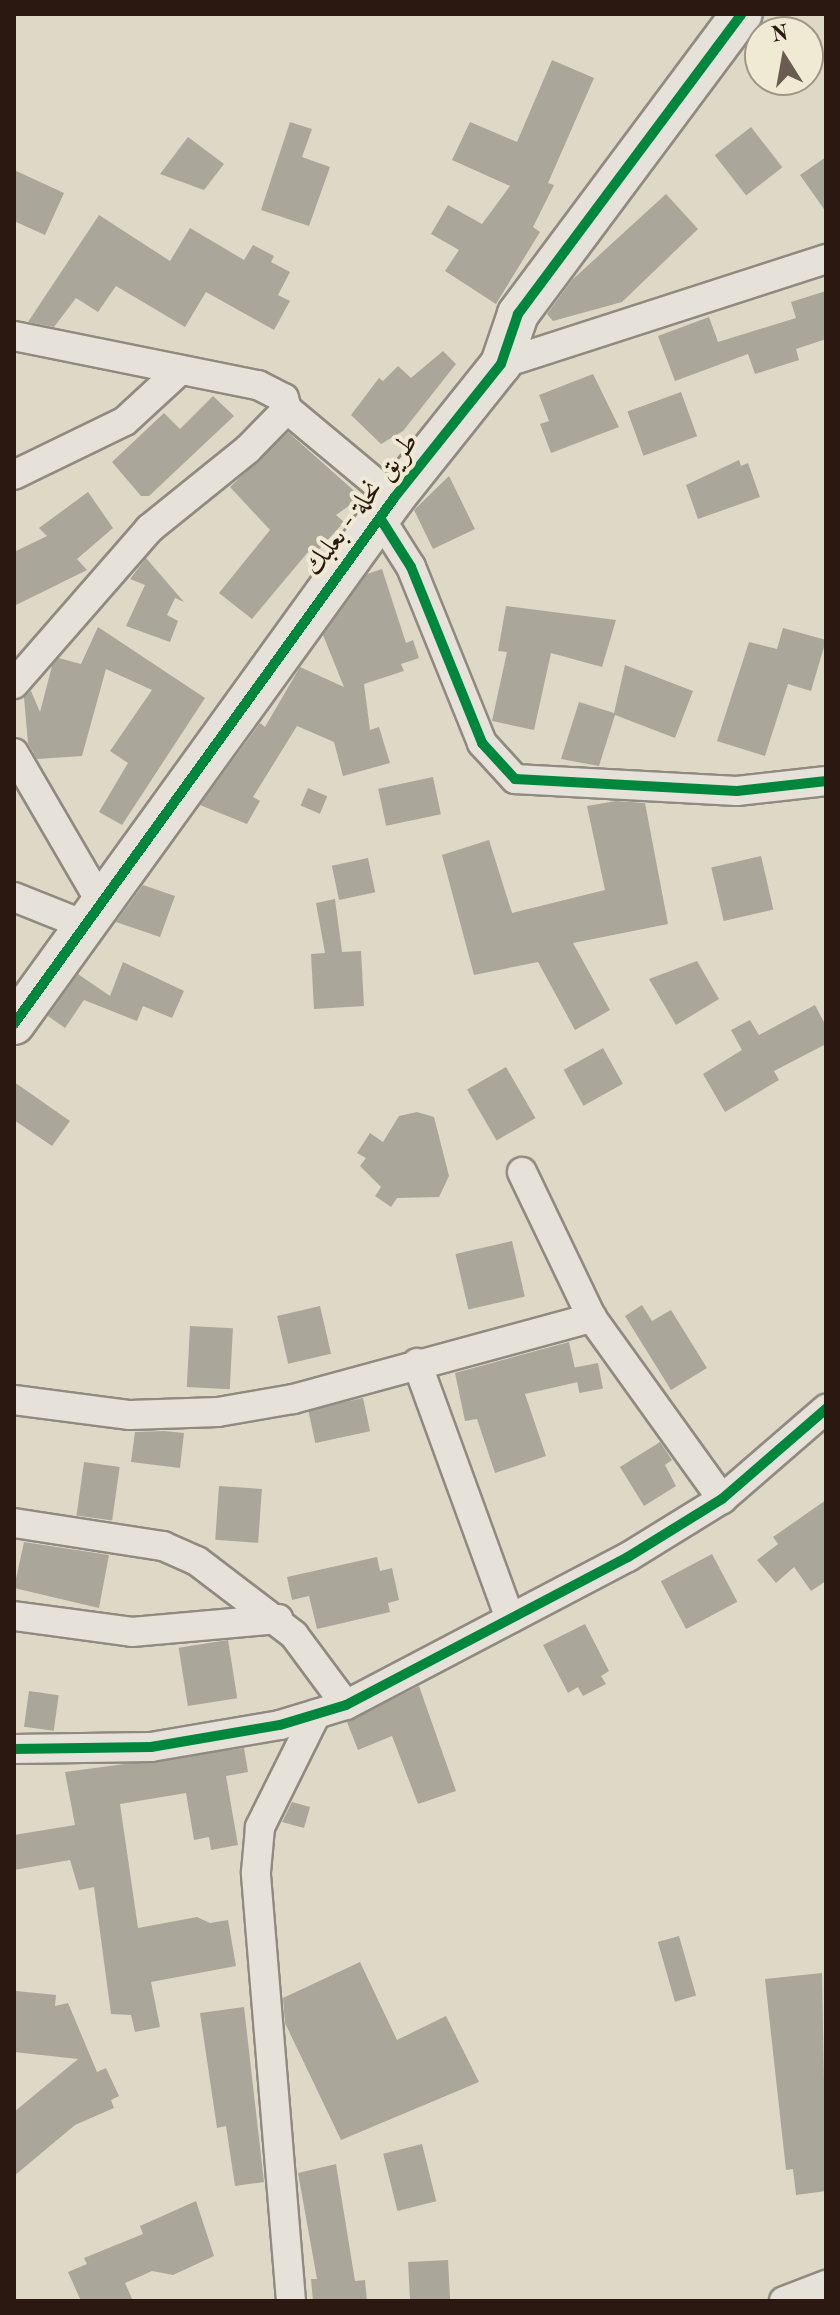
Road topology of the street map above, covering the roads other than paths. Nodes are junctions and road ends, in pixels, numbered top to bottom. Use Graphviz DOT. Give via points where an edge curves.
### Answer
graph roads {
  1 [pos="742,14"];
  2 [pos="826,259"];
  3 [pos="14,336"];
  4 [pos="501,364"];
  5 [pos="177,373"];
  6 [pos="287,409"];
  7 [pos="14,475"];
  8 [pos="387,508"];
  9 [pos="14,684"];
  10 [pos="14,753"];
  11 [pos="826,781"];
  12 [pos="14,897"];
  13 [pos="96,916"];
  14 [pos="14,1024"];
  15 [pos="522,1172"];
  16 [pos="592,1318"];
  17 [pos="417,1363"];
  18 [pos="14,1400"];
  19 [pos="826,1409"];
  20 [pos="722,1499"];
  21 [pos="14,1523"];
  22 [pos="14,1616"];
  23 [pos="278,1619"];
  24 [pos="510,1619"];
  25 [pos="346,1705"];
  26 [pos="316,1714"];
  27 [pos="14,1749"];
  28 [pos="826,2285"];
  29 [pos="291,2301"];
  30 [pos="784,2301"];
  1 -- 4 [label="street, طريق نحلة - بعلبك" via="518,314"];
  2 -- 4 [label="street"];
  3 -- 5 [label="street"];
  4 -- 8 [label="street, طريق نحلة - بعلبك"];
  5 -- 6 [label="street" via="258,385 284,398"];
  5 -- 7 [label="street" via="125,421"];
  6 -- 8 [label="street"];
  6 -- 9 [label="street" via="248,449 149,529"];
  8 -- 11 [label="street" via="482,743 515,779 737,791"];
  8 -- 13 [label="street, طريق نحلة - بعلبك"];
  10 -- 13 [label="street"];
  12 -- 13 [label="street"];
  13 -- 14 [label="street, طريق نحلة - بعلبك"];
  15 -- 16 [label="street"];
  16 -- 17 [label="street"];
  16 -- 20 [label="street"];
  17 -- 18 [label="street" via="293,1399 218,1412 130,1415"];
  17 -- 24 [label="street"];
  19 -- 20 [label="street"];
  20 -- 24 [label="street"];
  21 -- 23 [label="street" via="163,1546 226,1578"];
  22 -- 23 [label="street" via="132,1632"];
  23 -- 25 [label="street"];
  24 -- 25 [label="street"];
  25 -- 26 [label="street"];
  26 -- 27 [label="street" via="151,1747"];
  26 -- 29 [label="street" via="260,1827 256,1872"];
  28 -- 30 [label="street"];
}
